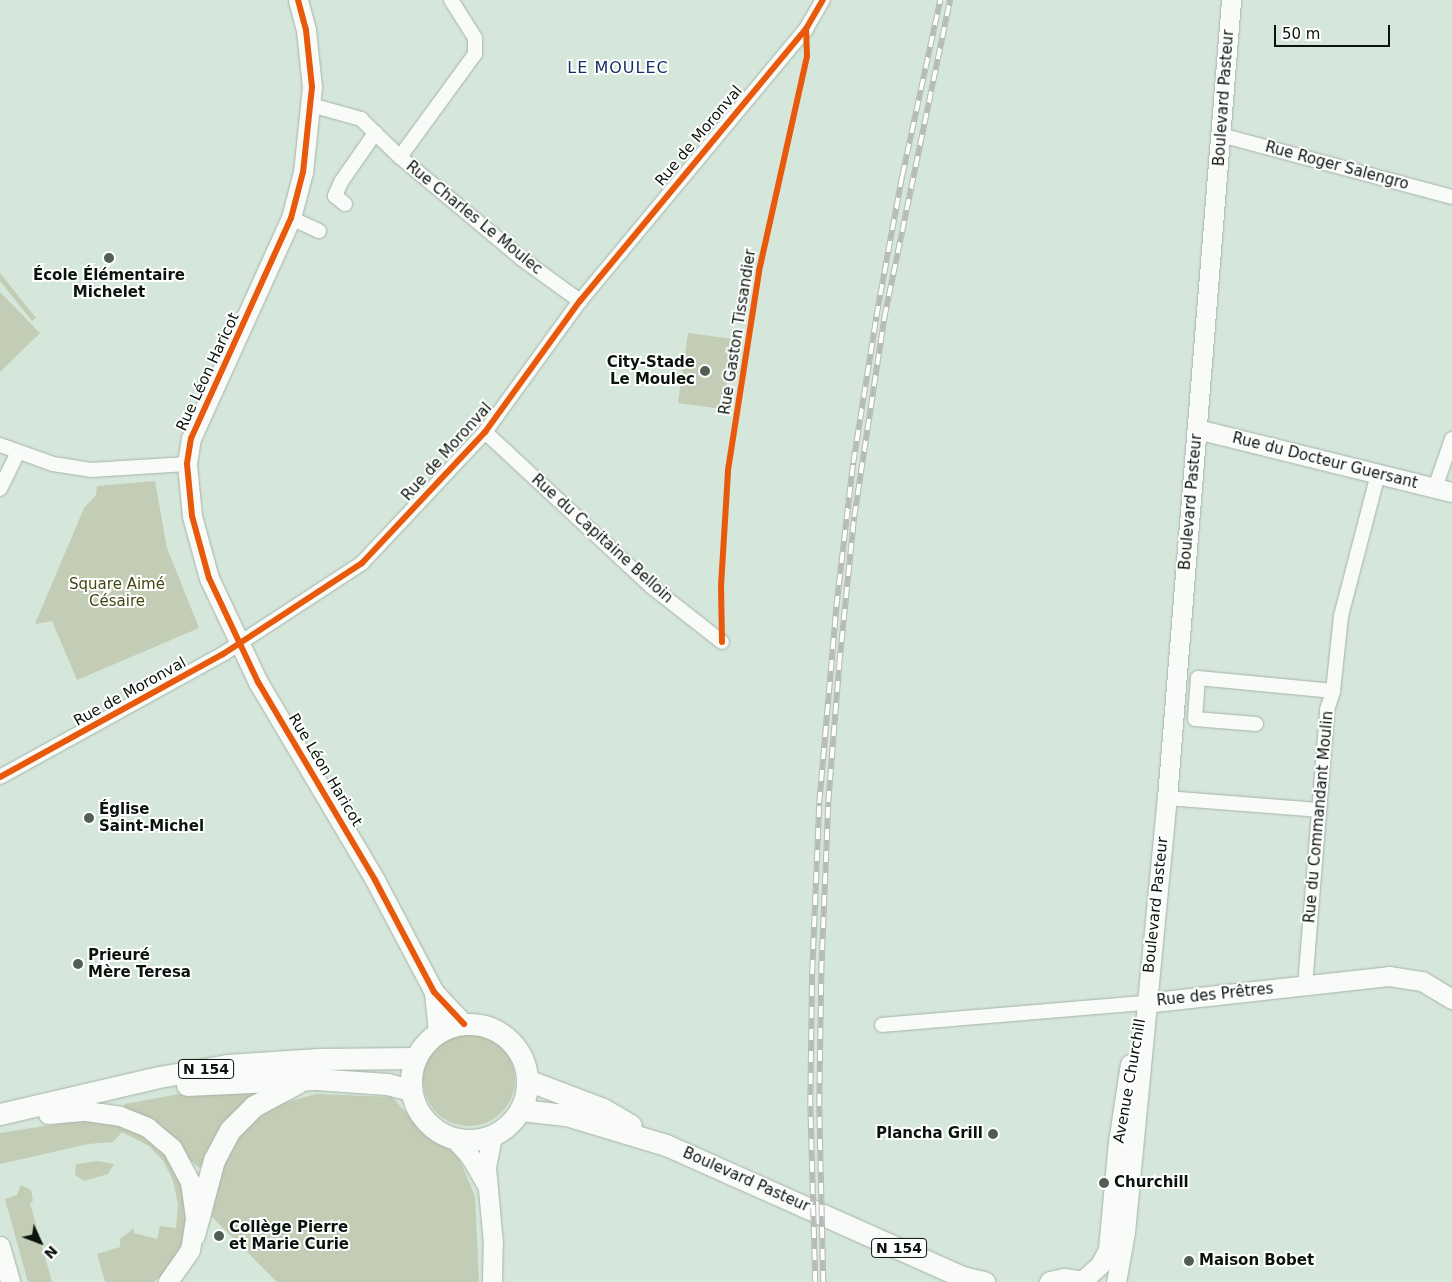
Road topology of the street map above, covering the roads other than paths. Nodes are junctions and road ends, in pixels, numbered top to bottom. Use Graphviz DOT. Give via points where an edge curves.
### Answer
graph roads {
  1 [pos="298,0"];
  2 [pos="451,0"];
  3 [pos="823,0"];
  4 [pos="1232,0"];
  5 [pos="311,105"];
  6 [pos="375,133"];
  7 [pos="1221,135"];
  8 [pos="400,157"];
  9 [pos="1452,196"];
  10 [pos="344,204"];
  11 [pos="292,218"];
  12 [pos="319,231"];
  13 [pos="580,301"];
  14 [pos="1197,429"];
  15 [pos="485,432"];
  16 [pos="1452,439"];
  17 [pos="0,445"];
  18 [pos="17,454"];
  19 [pos="186,464"];
  20 [pos="1378,474"];
  21 [pos="0,489"];
  22 [pos="1444,490"];
  23 [pos="722,642"];
  24 [pos="239,643"];
  25 [pos="1333,691"];
  26 [pos="1256,724"];
  27 [pos="0,776"];
  28 [pos="1167,798"];
  29 [pos="1318,810"];
  30 [pos="1305,986"];
  31 [pos="434,992"];
  32 [pos="1452,999"];
  33 [pos="1145,1002"];
  34 [pos="464,1024"];
  35 [pos="882,1025"];
  36 [pos="438,1034"];
  37 [pos="416,1058"];
  38 [pos="315,1079"];
  39 [pos="527,1080"];
  40 [pos="411,1090"];
  41 [pos="520,1110"];
  42 [pos="0,1114"];
  43 [pos="48,1114"];
  44 [pos="0,1125"];
  45 [pos="492,1136"];
  46 [pos="455,1139"];
  47 [pos="666,1145"];
  48 [pos="487,1187"];
  49 [pos="194,1235"];
  50 [pos="0,1246"];
  51 [pos="965,1280"];
  52 [pos="1084,1281"];
  53 [pos="10,1282"];
  54 [pos="168,1282"];
  55 [pos="492,1282"];
  56 [pos="984,1282"];
  57 [pos="1050,1282"];
  58 [pos="1116,1282"];
  1 -- 5 [label="street, Rue Léon Haricot" via="309,49"];
  2 -- 8 [label="street, Rue Charles Le Moulec" via="475,38 475,54"];
  3 -- 13 [label="street, Rue de Moronval" via="806,29"];
  4 -- 7 [label="street, Boulevard Pasteur"];
  5 -- 6 [label="street" via="361,119"];
  5 -- 11 [label="street, Rue Léon Haricot" via="303,172"];
  6 -- 8 [label="street"];
  6 -- 10 [label="street" via="341,182 335,196"];
  7 -- 9 [label="street, Rue Roger Salengro"];
  7 -- 14 [label="street, Boulevard Pasteur"];
  8 -- 13 [label="street, Rue Charles Le Moulec" via="522,259"];
  11 -- 12 [label="street"];
  11 -- 19 [label="street, Rue Léon Haricot" via="196,427"];
  13 -- 15 [label="street, Rue de Moronval"];
  14 -- 20 [label="street, Rue du Docteur Guersant"];
  14 -- 28 [label="street, Boulevard Pasteur"];
  15 -- 23 [label="street, Rue du Capitaine Belloin" via="652,587"];
  15 -- 24 [label="street, Rue de Moronval" via="362,562"];
  16 -- 22 [label="street"];
  17 -- 18 [label="street"];
  18 -- 19 [label="street" via="91,470"];
  18 -- 21 [label="street"];
  19 -- 24 [label="street, Rue Léon Haricot" via="199,546 212,585"];
  20 -- 22 [label="street, Rue du Docteur Guersant"];
  20 -- 25 [label="street, Rue du Commandant Moulin" via="1341,616"];
  24 -- 27 [label="street, Rue de Moronval"];
  24 -- 31 [label="street, Rue Léon Haricot" via="258,682 375,880"];
  25 -- 26 [label="street" via="1198,678 1195,719"];
  25 -- 29 [label="street, Rue du Commandant Moulin" via="1327,710"];
  28 -- 29 [label="street"];
  28 -- 33 [label="street, Boulevard Pasteur"];
  29 -- 30 [label="street, Rue du Commandant Moulin"];
  30 -- 32 [label="street, Rue des Prêtres" via="1405,976 1422,981"];
  30 -- 33 [label="street, Rue des Prêtres"];
  31 -- 34 [label="street, Rue Léon Haricot"];
  31 -- 36 [label="street, Rue Léon Haricot"];
  33 -- 35 [label="street, Rue des Prêtres"];
  33 -- 52 [label="street, Avenue Churchill" via="1123,1102 1108,1249 1100,1265"];
  33 -- 58 [label="street, Avenue Churchill" via="1125,1232"];
  34 -- 36 [label="main road"];
  34 -- 39 [label="main road" via="483,1026 507,1040 524,1062"];
  36 -- 37 [label="main road"];
  37 -- 40 [label="main road"];
  37 -- 42 [label="main road, N 154" via="318,1059 227,1065 159,1077"];
  38 -- 40 [label="main road, N 154" via="387,1084"];
  38 -- 43 [label="main road, N 154" via="191,1085"];
  38 -- 49 [label="main road" via="286,1087 261,1101 230,1130 214,1160"];
  39 -- 41 [label="main road"];
  39 -- 47 [label="main road, N 154" via="603,1109"];
  40 -- 46 [label="main road" via="425,1121"];
  41 -- 45 [label="main road" via="508,1125"];
  41 -- 47 [label="main road, Boulevard Pasteur / N 154" via="566,1115"];
  43 -- 44 [label="main road"];
  43 -- 49 [label="street" via="86,1111 114,1114 140,1123 161,1137 176,1155 190,1182 195,1210"];
  45 -- 46 [label="main road" via="473,1141"];
  45 -- 48 [label="street" via="486,1166"];
  46 -- 48 [label="street" via="470,1156"];
  47 -- 51 [label="main road, Boulevard Pasteur / N 154"];
  48 -- 55 [label="street" via="493,1243"];
  49 -- 54 [label="street" via="186,1258"];
  50 -- 53 [label="street"];
  51 -- 56 [label="main road, N 154"];
  52 -- 57 [label="main road"];
}
